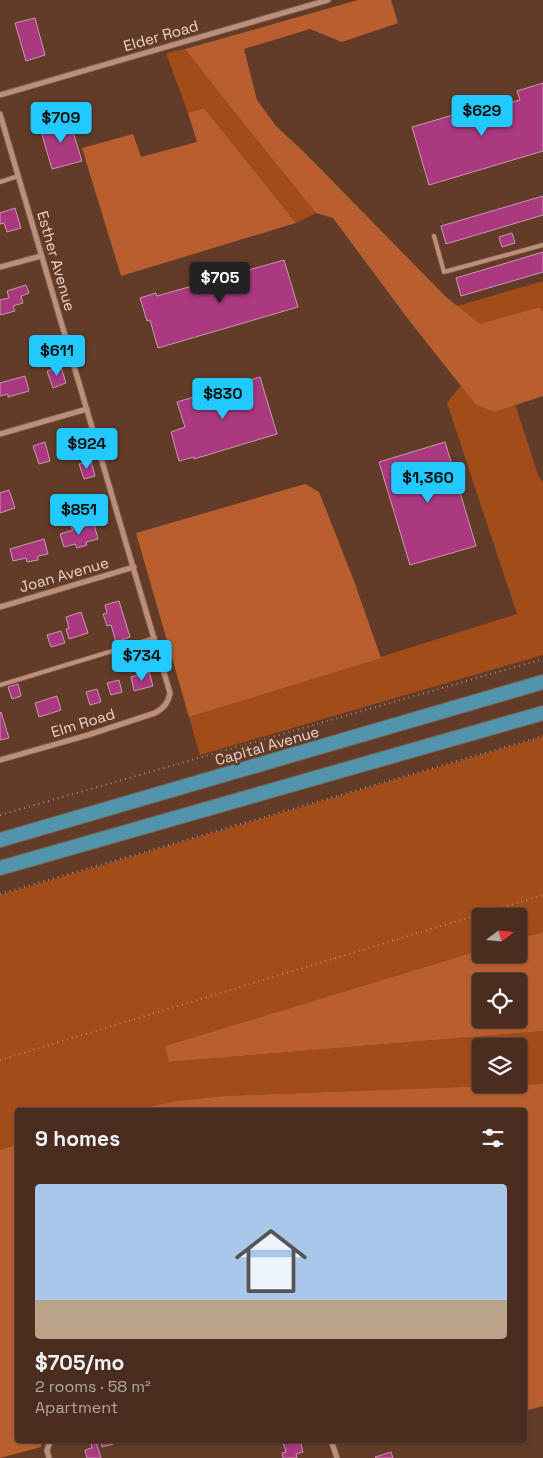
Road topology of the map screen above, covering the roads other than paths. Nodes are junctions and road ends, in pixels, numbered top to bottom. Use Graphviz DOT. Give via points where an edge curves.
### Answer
graph roads {
  1 [pos="328,0"];
  2 [pos="0,96"];
  3 [pos="0,114"];
  4 [pos="18,176"];
  5 [pos="0,182"];
  6 [pos="434,236"];
  7 [pos="543,245"];
  8 [pos="41,256"];
  9 [pos="0,267"];
  10 [pos="86,409"];
  11 [pos="0,434"];
  12 [pos="134,568"];
  13 [pos="0,607"];
  14 [pos="155,638"];
  15 [pos="543,682"];
  16 [pos="0,685"];
  17 [pos="168,702"];
  18 [pos="543,713"];
  19 [pos="0,760"];
  20 [pos="0,840"];
  21 [pos="0,868"];
  22 [pos="50,1443"];
  23 [pos="333,1443"];
  24 [pos="49,1458"];
  25 [pos="337,1458"];
  1 -- 2 [label="street, Elder Road"];
  3 -- 4 [label="street, Esther Avenue"];
  4 -- 5 [label="lane"];
  4 -- 8 [label="street, Esther Avenue"];
  6 -- 7 [label="lane" via="444,272"];
  8 -- 9 [label="street"];
  8 -- 10 [label="street, Esther Avenue"];
  10 -- 11 [label="street"];
  10 -- 12 [label="street, Esther Avenue"];
  12 -- 13 [label="street, Joan Avenue"];
  12 -- 14 [label="street, Esther Avenue"];
  14 -- 16 [label="lane"];
  14 -- 17 [label="street, Esther Avenue" via="170,688"];
  15 -- 20 [label="highway, Capital Avenue"];
  17 -- 19 [label="street, Elm Road" via="155,713"];
  18 -- 21 [label="highway"];
  22 -- 24 [label="street"];
  23 -- 25 [label="street"];
}
